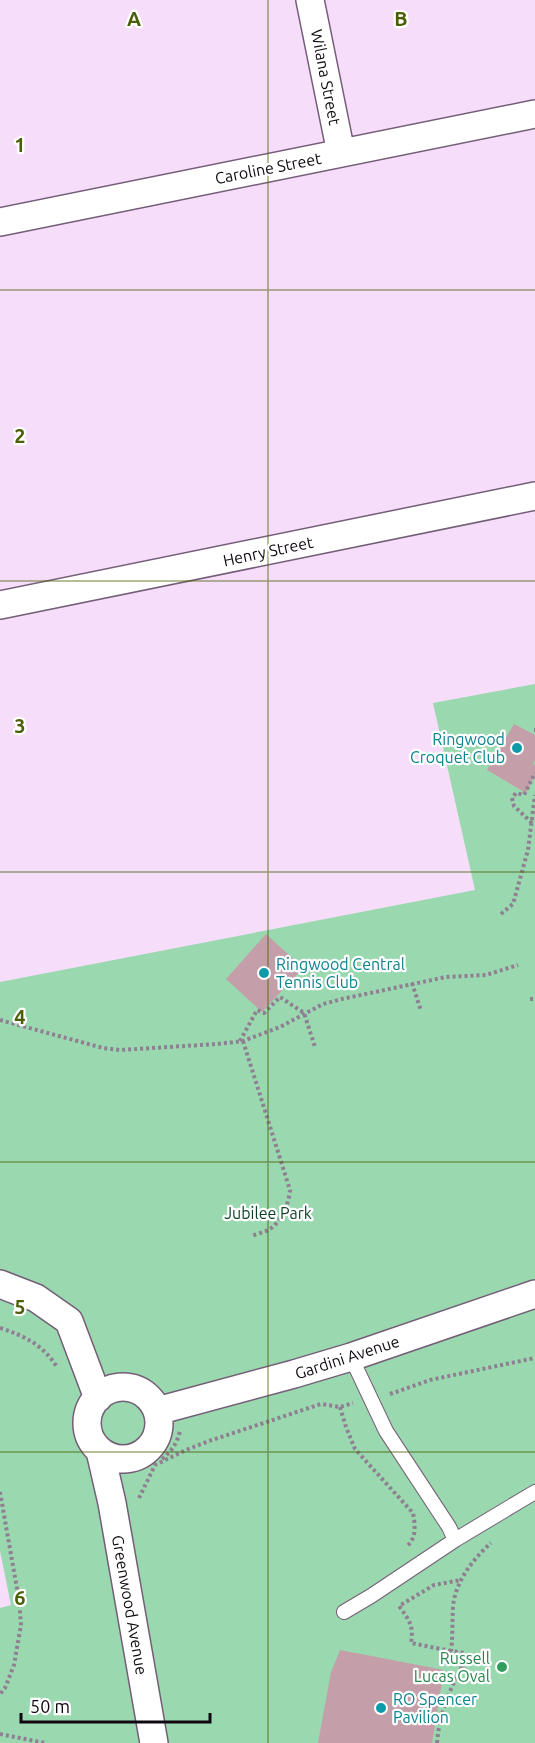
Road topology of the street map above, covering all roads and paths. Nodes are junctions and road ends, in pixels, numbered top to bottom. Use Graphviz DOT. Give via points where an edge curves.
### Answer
graph roads {
  1 [pos="310,0"];
  2 [pos="535,114"];
  3 [pos="341,153"];
  4 [pos="0,222"];
  5 [pos="535,496"];
  6 [pos="0,605"];
  7 [pos="535,773"];
  8 [pos="535,795"];
  9 [pos="533,820"];
  10 [pos="501,914"];
  11 [pos="518,965"];
  12 [pos="412,983"];
  13 [pos="421,1011"];
  14 [pos="304,1013"];
  15 [pos="0,1020"];
  16 [pos="241,1041"];
  17 [pos="315,1047"];
  18 [pos="251,1236"];
  19 [pos="0,1284"];
  20 [pos="535,1294"];
  21 [pos="0,1328"];
  22 [pos="351,1357"];
  23 [pos="535,1358"];
  24 [pos="58,1370"];
  25 [pos="109,1393"];
  26 [pos="370,1398"];
  27 [pos="340,1407"];
  28 [pos="157,1411"];
  29 [pos="180,1430"];
  30 [pos="100,1451"];
  31 [pos="143,1462"];
  32 [pos="0,1492"];
  33 [pos="535,1492"];
  34 [pos="123,1505"];
  35 [pos="499,1537"];
  36 [pos="454,1540"];
  37 [pos="404,1549"];
  38 [pos="461,1580"];
  39 [pos="344,1612"];
  40 [pos="451,1651"];
  41 [pos="460,1669"];
  42 [pos="467,1670"];
  43 [pos="0,1694"];
  44 [pos="0,1734"];
  45 [pos="45,1743"];
  46 [pos="154,1743"];
  47 [pos="437,1743"];
  1 -- 3 [label="street, Wilana Street"];
  2 -- 3 [label="street, Caroline Street"];
  3 -- 4 [label="street, Caroline Street"];
  5 -- 6 [label="street, Henry Street"];
  7 -- 9 [label="path" via="524,795 516,793 512,798 514,806"];
  8 -- 9 [label="path"];
  9 -- 10 [label="path" via="513,904"];
  11 -- 12 [label="path" via="486,975"];
  12 -- 13 [label="path"];
  12 -- 14 [label="path" via="323,1004"];
  14 -- 16 [label="path" via="280,1027"];
  14 -- 16 [label="path" via="280,997 264,1013 257,1010"];
  14 -- 17 [label="path"];
  15 -- 16 [label="path" via="120,1050"];
  16 -- 18 [label="path" via="290,1190 279,1220"];
  19 -- 25 [label="street" via="36,1298 69,1321 86,1365"];
  20 -- 22 [label="street, Gardini Avenue"];
  21 -- 24 [label="path" via="40,1346"];
  22 -- 26 [label="lane"];
  22 -- 28 [label="street, Gardini Avenue"];
  23 -- 26 [label="path" via="430,1380"];
  25 -- 28 [label="street" via="133,1389 152,1401"];
  25 -- 30 [label="street" via="89,1410 87,1422 92,1442"];
  26 -- 27 [label="path"];
  26 -- 36 [label="lane" via="386,1431"];
  27 -- 31 [label="path" via="321,1404"];
  27 -- 37 [label="path" via="356,1449 413,1513 416,1527 411,1543"];
  28 -- 31 [label="street" via="155,1441"];
  29 -- 31 [label="path" via="169,1454"];
  30 -- 31 [label="street" via="119,1460"];
  30 -- 34 [label="street, Greenwood Avenue"];
  31 -- 34 [label="street"];
  31 -- 34 [label="path"];
  32 -- 43 [label="path" via="21,1625 14,1665"];
  33 -- 36 [label="lane"];
  34 -- 46 [label="street, Greenwood Avenue"];
  35 -- 38 [label="path" via="484,1549"];
  36 -- 39 [label="lane"];
  38 -- 40 [label="path" via="453,1605"];
  38 -- 40 [label="path" via="434,1585 399,1606 413,1631 411,1643"];
  40 -- 41 [label="path" via="465,1653"];
  41 -- 42 [label="path"];
  41 -- 47 [label="path" via="450,1688"];
  44 -- 45 [label="path"];
}
